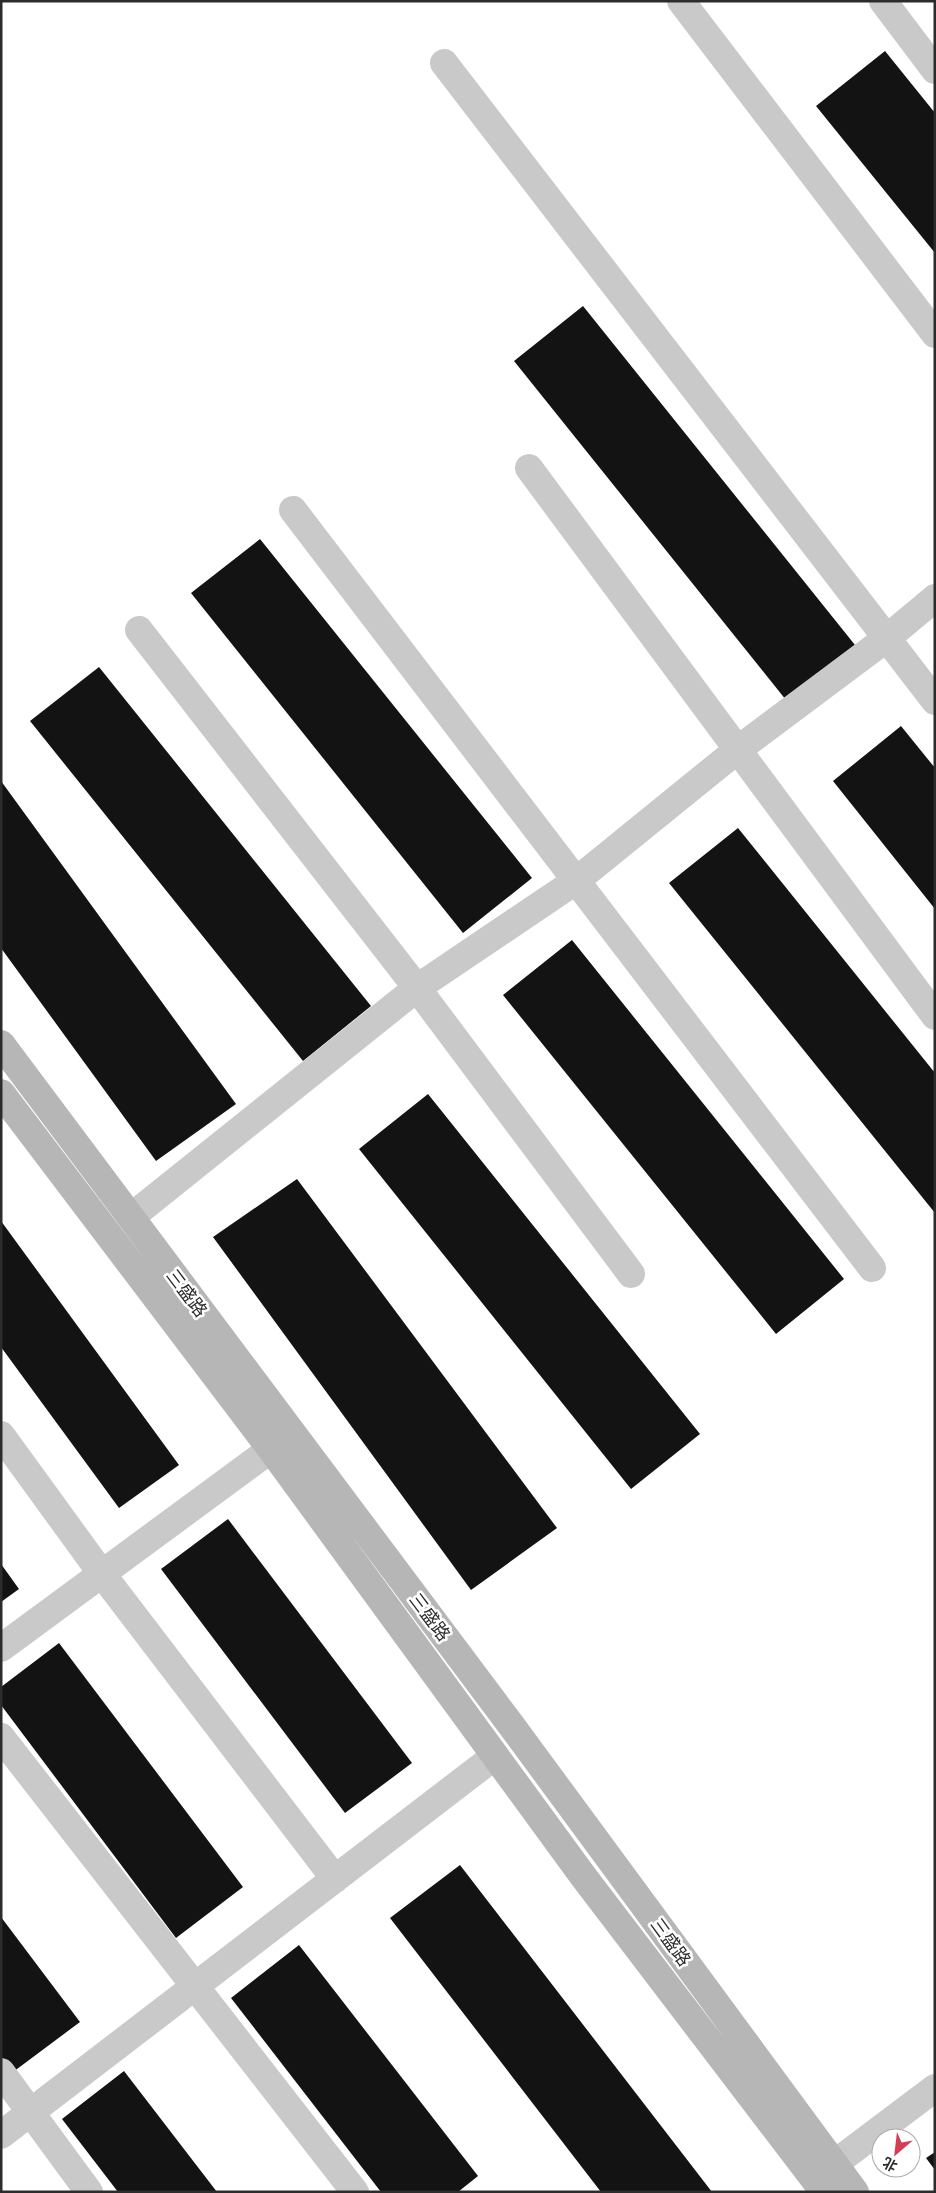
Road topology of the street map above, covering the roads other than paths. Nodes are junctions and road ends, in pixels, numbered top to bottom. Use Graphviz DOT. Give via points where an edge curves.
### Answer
graph roads {
  1 [pos="682,1"];
  2 [pos="882,1"];
  3 [pos="444,63"];
  4 [pos="935,70"];
  5 [pos="935,334"];
  6 [pos="529,468"];
  7 [pos="293,510"];
  8 [pos="935,598"];
  9 [pos="139,630"];
  10 [pos="887,638"];
  11 [pos="935,701"];
  12 [pos="736,751"];
  13 [pos="577,880"];
  14 [pos="417,988"];
  15 [pos="935,1016"];
  16 [pos="1,1044"];
  17 [pos="1,1093"];
  18 [pos="130,1217"];
  19 [pos="872,1268"];
  20 [pos="631,1274"];
  21 [pos="1,1435"];
  22 [pos="271,1449"];
  23 [pos="102,1574"];
  24 [pos="1,1648"];
  25 [pos="1,1737"];
  26 [pos="495,1756"];
  27 [pos="335,1879"];
  28 [pos="194,1987"];
  29 [pos="1,2072"];
  30 [pos="935,2088"];
  31 [pos="31,2112"];
  32 [pos="1,2135"];
  33 [pos="834,2164"];
  34 [pos="89,2192"];
  35 [pos="355,2192"];
  36 [pos="824,2192"];
  37 [pos="855,2192"];
  1 -- 5 [label="street"];
  2 -- 4 [label="street"];
  3 -- 10 [label="street"];
  6 -- 12 [label="street"];
  7 -- 13 [label="street"];
  8 -- 10 [label="street"];
  9 -- 14 [label="street"];
  10 -- 11 [label="street"];
  10 -- 12 [label="street"];
  12 -- 13 [label="street"];
  12 -- 15 [label="street"];
  13 -- 14 [label="street"];
  13 -- 19 [label="street"];
  14 -- 18 [label="street"];
  14 -- 20 [label="street"];
  16 -- 18 [label="main road, 三盛路"];
  17 -- 22 [label="main road, 三盛路"];
  18 -- 33 [label="main road, 三盛路" via="511,1724"];
  21 -- 23 [label="street"];
  22 -- 23 [label="street"];
  22 -- 26 [label="main road, 三盛路"];
  23 -- 24 [label="street"];
  23 -- 27 [label="street"];
  25 -- 28 [label="street"];
  26 -- 27 [label="street"];
  26 -- 36 [label="main road, 三盛路"];
  27 -- 28 [label="street"];
  28 -- 31 [label="street"];
  28 -- 35 [label="street"];
  29 -- 31 [label="street"];
  30 -- 33 [label="street"];
  31 -- 32 [label="street"];
  31 -- 34 [label="street"];
  33 -- 37 [label="main road, 三盛路"];
}
